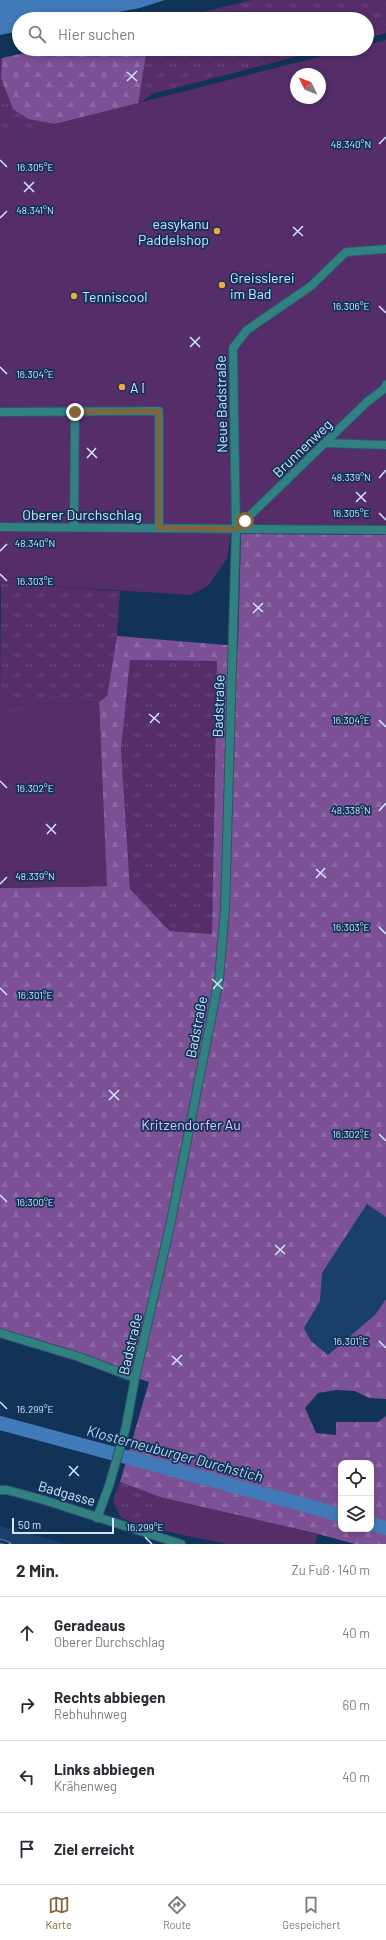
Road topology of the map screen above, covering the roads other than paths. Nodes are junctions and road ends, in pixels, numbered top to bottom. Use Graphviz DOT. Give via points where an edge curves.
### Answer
graph roads {
  1 [pos="386,249"];
  2 [pos="385,388"];
  3 [pos="0,412"];
  4 [pos="75,412"];
  5 [pos="325,443"];
  6 [pos="386,445"];
  7 [pos="74,526"];
  8 [pos="0,527"];
  9 [pos="159,528"];
  10 [pos="236,529"];
  11 [pos="386,530"];
  12 [pos="0,1333"];
  13 [pos="135,1378"];
  14 [pos="109,1486"];
  15 [pos="2,1488"];
  16 [pos="97,1518"];
  17 [pos="181,1544"];
  1 -- 10 [label="street, Neue Badstraße" via="346,252 311,286 247,330 233,348"];
  2 -- 5 [label="street, Brunnenweg"];
  3 -- 4 [label="street"];
  4 -- 7 [label="street"];
  4 -- 9 [label="street" via="159,411"];
  5 -- 6 [label="street"];
  5 -- 10 [label="street, Brunnenweg"];
  7 -- 8 [label="street, Oberer Durchschlag"];
  7 -- 9 [label="street, Oberer Durchschlag"];
  9 -- 10 [label="street, Oberer Durchschlag"];
  10 -- 11 [label="street, Oberer Durchschlag"];
  10 -- 13 [label="street, Badstraße" via="225,901 219,979 170,1226"];
  12 -- 13 [label="street" via="86,1359"];
  13 -- 14 [label="street, Badstraße" via="126,1427"];
  14 -- 16 [label="street, Badgasse"];
  15 -- 16 [label="street, Badgasse"];
  16 -- 17 [label="street"];
}
